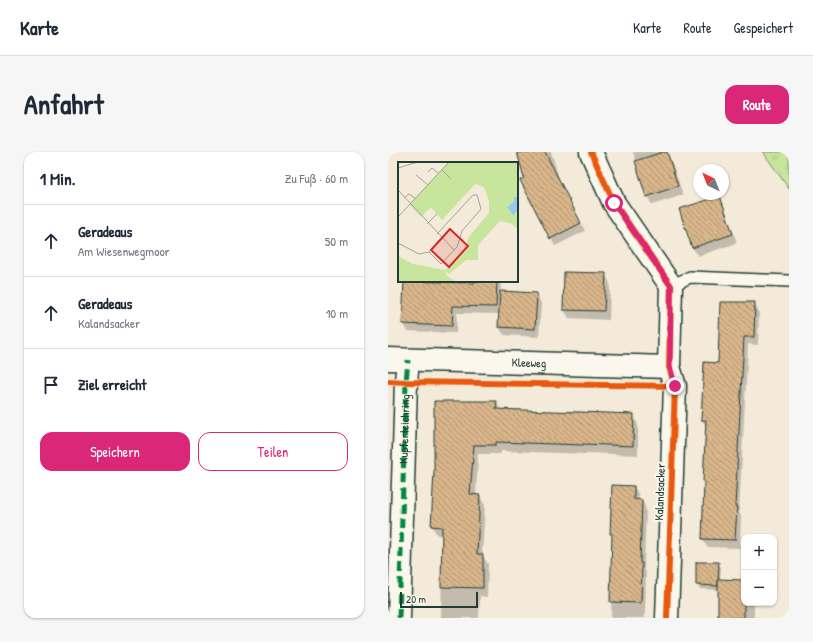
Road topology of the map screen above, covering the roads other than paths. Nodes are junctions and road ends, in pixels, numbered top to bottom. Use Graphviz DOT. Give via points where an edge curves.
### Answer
graph roads {
  1 [pos="591,152"];
  2 [pos="789,281"];
  3 [pos="671,286"];
  4 [pos="398,360"];
  5 [pos="670,367"];
  6 [pos="398,618"];
  7 [pos="667,618"];
  1 -- 3 [label="street" via="614,203"];
  2 -- 3 [label="lane" via="690,277"];
  3 -- 5 [label="street, Kalandsacker"];
  4 -- 5 [label="street, Kleeweg"];
  4 -- 6 [label="street, Kupferteichring" via="406,398"];
  5 -- 7 [label="street, Kalandsacker" via="675,386"];
}
